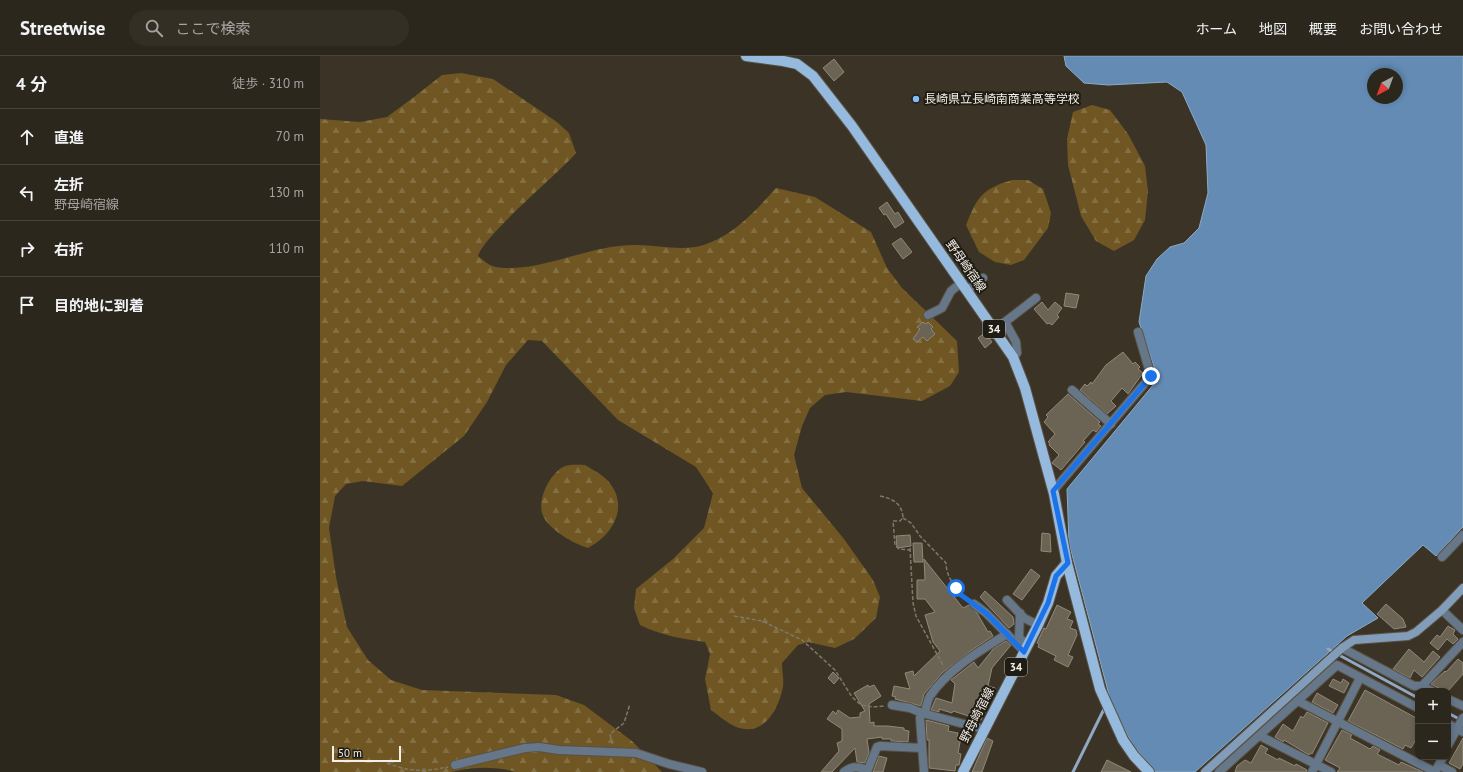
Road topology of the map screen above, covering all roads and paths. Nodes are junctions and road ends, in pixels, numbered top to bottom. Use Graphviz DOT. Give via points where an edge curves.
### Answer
graph roads {
  1 [pos="746,56"];
  2 [pos="983,278"];
  3 [pos="964,286"];
  4 [pos="1036,298"];
  5 [pos="928,315"];
  6 [pos="1138,332"];
  7 [pos="1013,357"];
  8 [pos="1072,390"];
  9 [pos="1111,424"];
  10 [pos="1053,491"];
  11 [pos="880,496"];
  12 [pos="903,518"];
  13 [pos="1463,535"];
  14 [pos="1442,557"];
  15 [pos="1068,563"];
  16 [pos="1463,588"];
  17 [pos="1007,600"];
  18 [pos="974,604"];
  19 [pos="1442,610"];
  20 [pos="1020,613"];
  21 [pos="734,616"];
  22 [pos="1038,625"];
  23 [pos="1463,630"];
  24 [pos="1007,634"];
  25 [pos="1463,642"];
  26 [pos="1026,648"];
  27 [pos="1342,648"];
  28 [pos="948,676"];
  29 [pos="1360,678"];
  30 [pos="1422,686"];
  31 [pos="1426,688"];
  32 [pos="1451,700"];
  33 [pos="1298,701"];
  34 [pos="630,704"];
  35 [pos="892,705"];
  36 [pos="1415,706"];
  37 [pos="1463,706"];
  38 [pos="923,713"];
  39 [pos="1338,722"];
  40 [pos="1460,725"];
  41 [pos="984,730"];
  42 [pos="1260,736"];
  43 [pos="1451,741"];
  44 [pos="922,748"];
  45 [pos="614,752"];
  46 [pos="1441,760"];
  47 [pos="387,763"];
  48 [pos="1315,764"];
  49 [pos="455,765"];
  50 [pos="1436,770"];
  51 [pos="867,771"];
  52 [pos="702,772"];
  53 [pos="844,772"];
  54 [pos="924,772"];
  55 [pos="963,772"];
  56 [pos="1149,772"];
  57 [pos="1205,772"];
  58 [pos="1219,772"];
  59 [pos="1312,772"];
  60 [pos="1330,772"];
  61 [pos="1452,772"];
  1 -- 3 [label="main road, 野母崎宿線 / 34" via="797,64 813,76 852,126"];
  2 -- 3 [label="street"];
  3 -- 5 [label="street" via="951,291 942,308"];
  3 -- 7 [label="main road, 野母崎宿線 / 34"];
  4 -- 7 [label="street" via="1005,322 1016,342 1017,353"];
  6 -- 9 [label="street" via="1151,376"];
  7 -- 10 [label="main road, 野母崎宿線 / 34" via="1025,388"];
  8 -- 9 [label="street"];
  9 -- 10 [label="street"];
  10 -- 15 [label="main road, 野母崎宿線 / 34"];
  11 -- 12 [label="path" via="891,498 898,503 902,508"];
  12 -- 18 [label="path" via="911,523 946,563 946,572 956,588"];
  12 -- 28 [label="path" via="900,521 893,521 895,545 899,549 910,549 916,616"];
  13 -- 14 [label="street"];
  15 -- 22 [label="main road, 野母崎宿線 / 34" via="1056,576"];
  15 -- 56 [label="main road, 野母崎宿線 / 34" via="1103,695 1123,740"];
  16 -- 19 [label="street"];
  17 -- 20 [label="street"];
  18 -- 24 [label="street"];
  19 -- 23 [label="street"];
  19 -- 27 [label="street" via="1408,636 1354,640"];
  20 -- 22 [label="street"];
  20 -- 26 [label="street" via="1019,638"];
  21 -- 35 [label="path" via="762,621 802,640 835,670 852,697 861,705"];
  22 -- 26 [label="main road, 野母崎宿線 / 34"];
  24 -- 26 [label="street"];
  24 -- 28 [label="street"];
  25 -- 30 [label="street"];
  26 -- 41 [label="main road, 野母崎宿線 / 34"];
  27 -- 30 [label="street" via="1414,686"];
  27 -- 57 [label="street"];
  28 -- 38 [label="street" via="930,697"];
  29 -- 33 [label="street" via="1337,665"];
  29 -- 36 [label="street"];
  29 -- 39 [label="street"];
  30 -- 31 [label="street"];
  32 -- 37 [label="street"];
  33 -- 39 [label="street"];
  33 -- 42 [label="street"];
  34 -- 45 [label="path" via="624,723 610,734"];
  35 -- 38 [label="street"];
  38 -- 41 [label="street"];
  38 -- 44 [label="street"];
  39 -- 48 [label="street"];
  39 -- 50 [label="street"];
  40 -- 43 [label="street"];
  41 -- 55 [label="main road, 野母崎宿線 / 34"];
  42 -- 48 [label="street"];
  42 -- 58 [label="street"];
  44 -- 51 [label="street" via="880,746 874,752"];
  44 -- 54 [label="street"];
  45 -- 49 [label="street" via="532,747"];
  45 -- 52 [label="street" via="636,753"];
  46 -- 50 [label="street"];
  47 -- 49 [label="path" via="404,770 419,771"];
  48 -- 59 [label="street"];
  48 -- 60 [label="street"];
  50 -- 61 [label="street"];
  51 -- 53 [label="street" via="857,766 850,767"];
}
